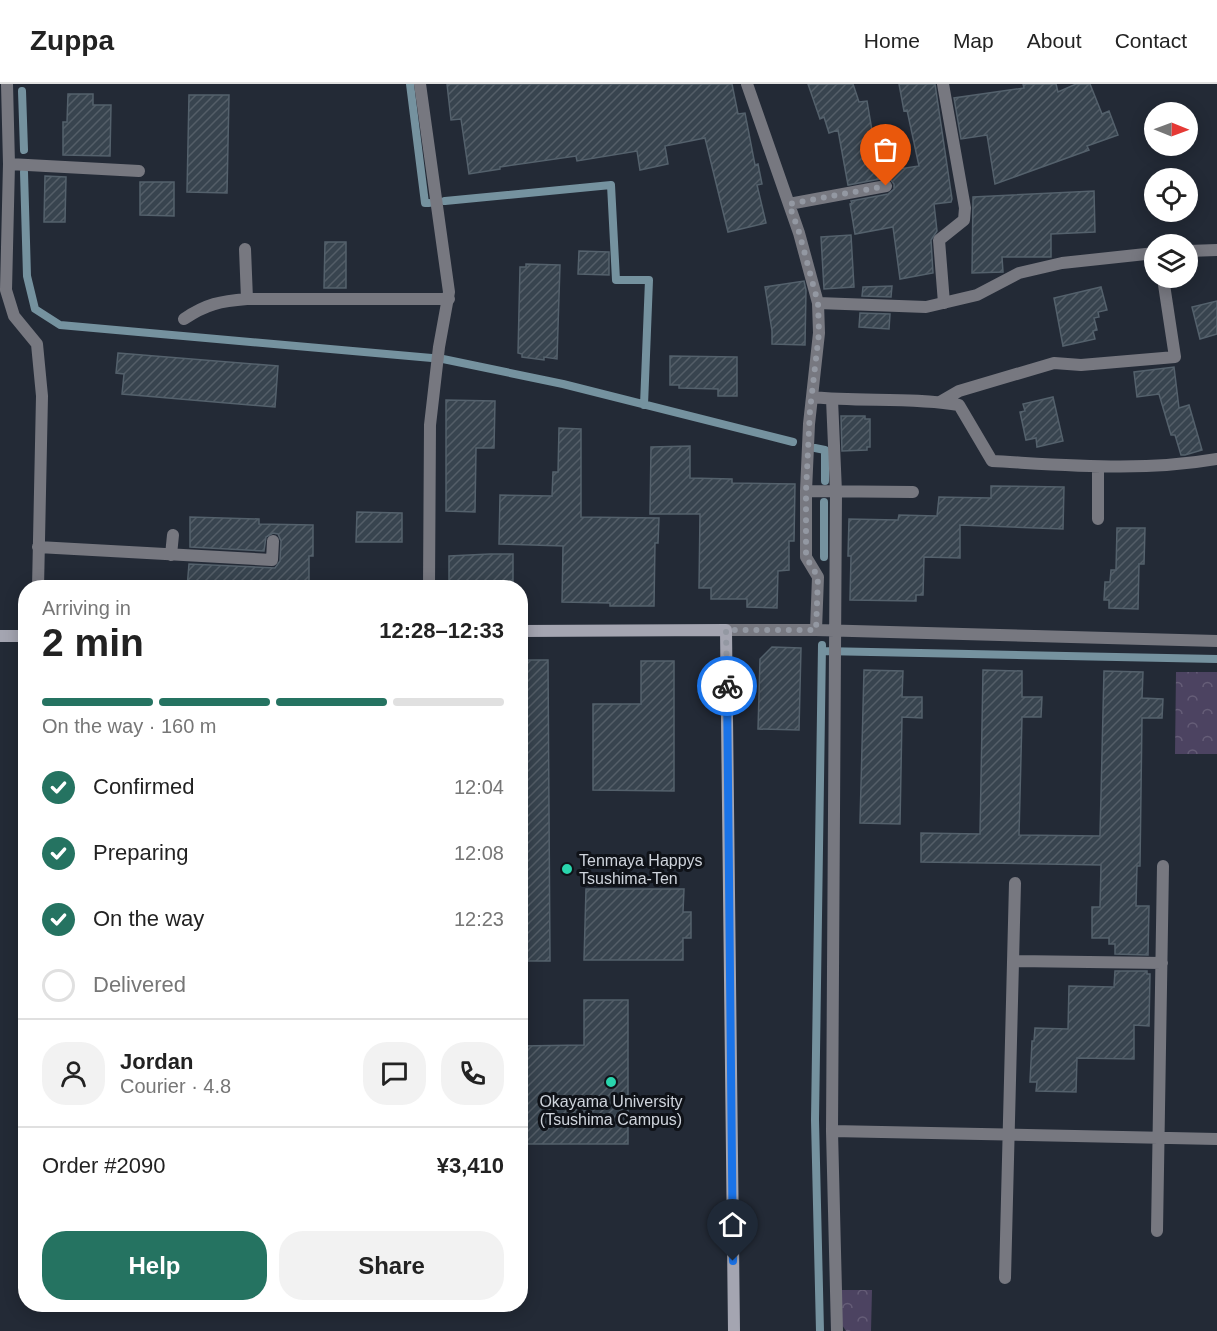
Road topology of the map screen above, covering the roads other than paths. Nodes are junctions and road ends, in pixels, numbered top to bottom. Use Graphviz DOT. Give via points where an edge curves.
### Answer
graph roads {
  1 [pos="7,84"];
  2 [pos="420,84"];
  3 [pos="748,84"];
  4 [pos="943,84"];
  5 [pos="9,164"];
  6 [pos="139,171"];
  7 [pos="886,186"];
  8 [pos="789,204"];
  9 [pos="245,249"];
  10 [pos="1217,249"];
  11 [pos="1198,250"];
  12 [pos="1144,255"];
  13 [pos="1165,288"];
  14 [pos="247,299"];
  15 [pos="449,299"];
  16 [pos="818,303"];
  17 [pos="944,303"];
  18 [pos="184,319"];
  19 [pos="812,397"];
  20 [pos="832,399"];
  21 [pos="940,402"];
  22 [pos="1217,459"];
  23 [pos="1098,466"];
  24 [pos="806,491"];
  25 [pos="836,492"];
  26 [pos="912,492"];
  27 [pos="1098,519"];
  28 [pos="173,535"];
  29 [pos="273,541"];
  30 [pos="38,547"];
  31 [pos="171,555"];
  32 [pos="38,580"];
  33 [pos="429,580"];
  34 [pos="726,630"];
  35 [pos="816,630"];
  36 [pos="528,631"];
  37 [pos="0,636"];
  38 [pos="18,636"];
  39 [pos="835,638"];
  40 [pos="1217,641"];
  41 [pos="1163,866"];
  42 [pos="1016,883"];
  43 [pos="1013,961"];
  44 [pos="1162,963"];
  45 [pos="832,1131"];
  46 [pos="1008,1134"];
  47 [pos="1159,1138"];
  48 [pos="1217,1139"];
  49 [pos="1157,1232"];
  50 [pos="1005,1278"];
  51 [pos="734,1331"];
  52 [pos="837,1331"];
  1 -- 5 [label="street"];
  2 -- 15 [label="street"];
  3 -- 8 [label="street"];
  4 -- 17 [label="street" via="965,208 964,220 939,240"];
  5 -- 6 [label="street"];
  5 -- 30 [label="street" via="6,290 14,316 37,344 42,396"];
  7 -- 8 [label="street"];
  8 -- 16 [label="street"];
  9 -- 14 [label="street"];
  10 -- 11 [label="street"];
  12 -- 17 [label="street" via="1062,263 1019,273 977,295"];
  13 -- 21 [label="street" via="1175,357 1082,365 1054,363 959,391"];
  14 -- 15 [label="street"];
  14 -- 18 [label="street" via="217,301"];
  15 -- 33 [label="street" via="430,425"];
  16 -- 17 [label="street" via="926,307"];
  16 -- 19 [label="street"];
  19 -- 20 [label="street"];
  19 -- 24 [label="street"];
  20 -- 21 [label="street"];
  20 -- 25 [label="street"];
  21 -- 23 [label="street" via="959,405 992,461"];
  22 -- 23 [label="street" via="1181,465"];
  23 -- 27 [label="street"];
  24 -- 25 [label="street"];
  24 -- 35 [label="street" via="806,557 818,577"];
  25 -- 26 [label="street"];
  25 -- 39 [label="street"];
  28 -- 31 [label="street"];
  29 -- 31 [label="street" via="272,560"];
  30 -- 31 [label="street"];
  30 -- 32 [label="street"];
  34 -- 35 [label="street"];
  34 -- 36 [label="street"];
  34 -- 51 [label="street"];
  35 -- 39 [label="street"];
  37 -- 38 [label="street"];
  39 -- 40 [label="street"];
  39 -- 45 [label="street"];
  41 -- 44 [label="street"];
  42 -- 43 [label="street"];
  43 -- 44 [label="street"];
  43 -- 46 [label="street"];
  44 -- 47 [label="street"];
  45 -- 46 [label="street"];
  45 -- 52 [label="street"];
  46 -- 47 [label="street"];
  46 -- 50 [label="street"];
  47 -- 48 [label="street"];
  47 -- 49 [label="street"];
}
